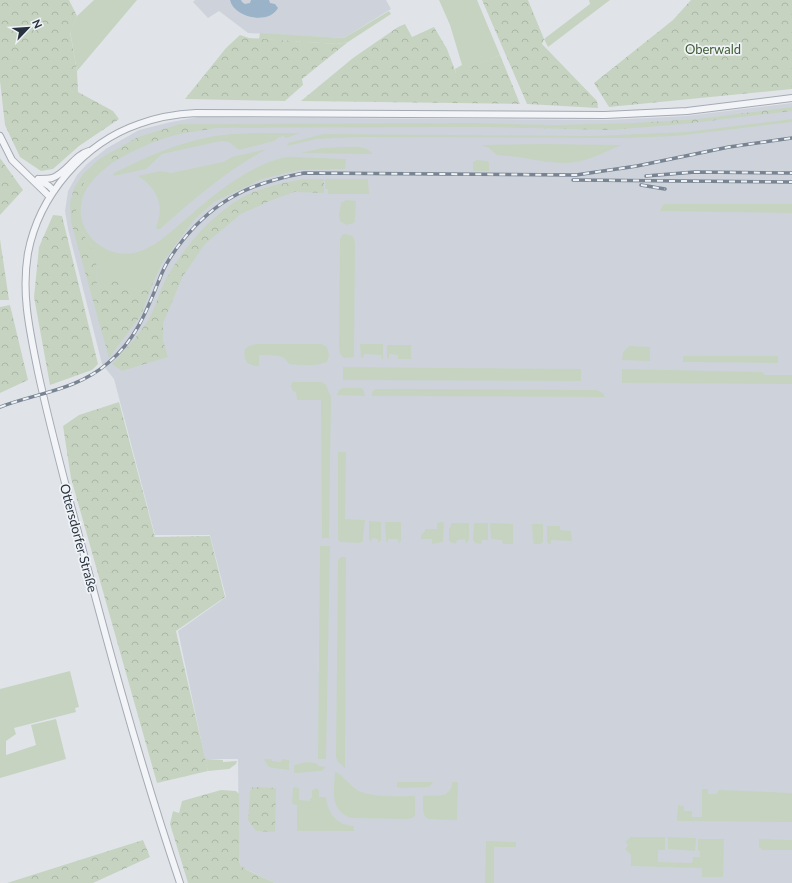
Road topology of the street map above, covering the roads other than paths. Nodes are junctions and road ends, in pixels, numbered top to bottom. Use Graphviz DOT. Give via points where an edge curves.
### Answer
graph roads {
  1 [pos="792,98"];
  2 [pos="0,136"];
  3 [pos="92,150"];
  4 [pos="26,173"];
  5 [pos="39,179"];
  6 [pos="54,191"];
  7 [pos="50,197"];
  8 [pos="180,883"];
  1 -- 3 [label="street" via="714,109 646,114 176,114 138,124"];
  2 -- 4 [label="street" via="12,160"];
  3 -- 5 [label="street" via="80,155 52,178"];
  3 -- 6 [label="street, Ottersdorfer Straße" via="64,177"];
  4 -- 5 [label="street"];
  4 -- 7 [label="street"];
  5 -- 6 [label="street"];
  6 -- 7 [label="street, Ottersdorfer Straße"];
  7 -- 8 [label="street, Ottersdorfer Straße" via="40,216 29,251 25,293 28,325 110,656"];
}
